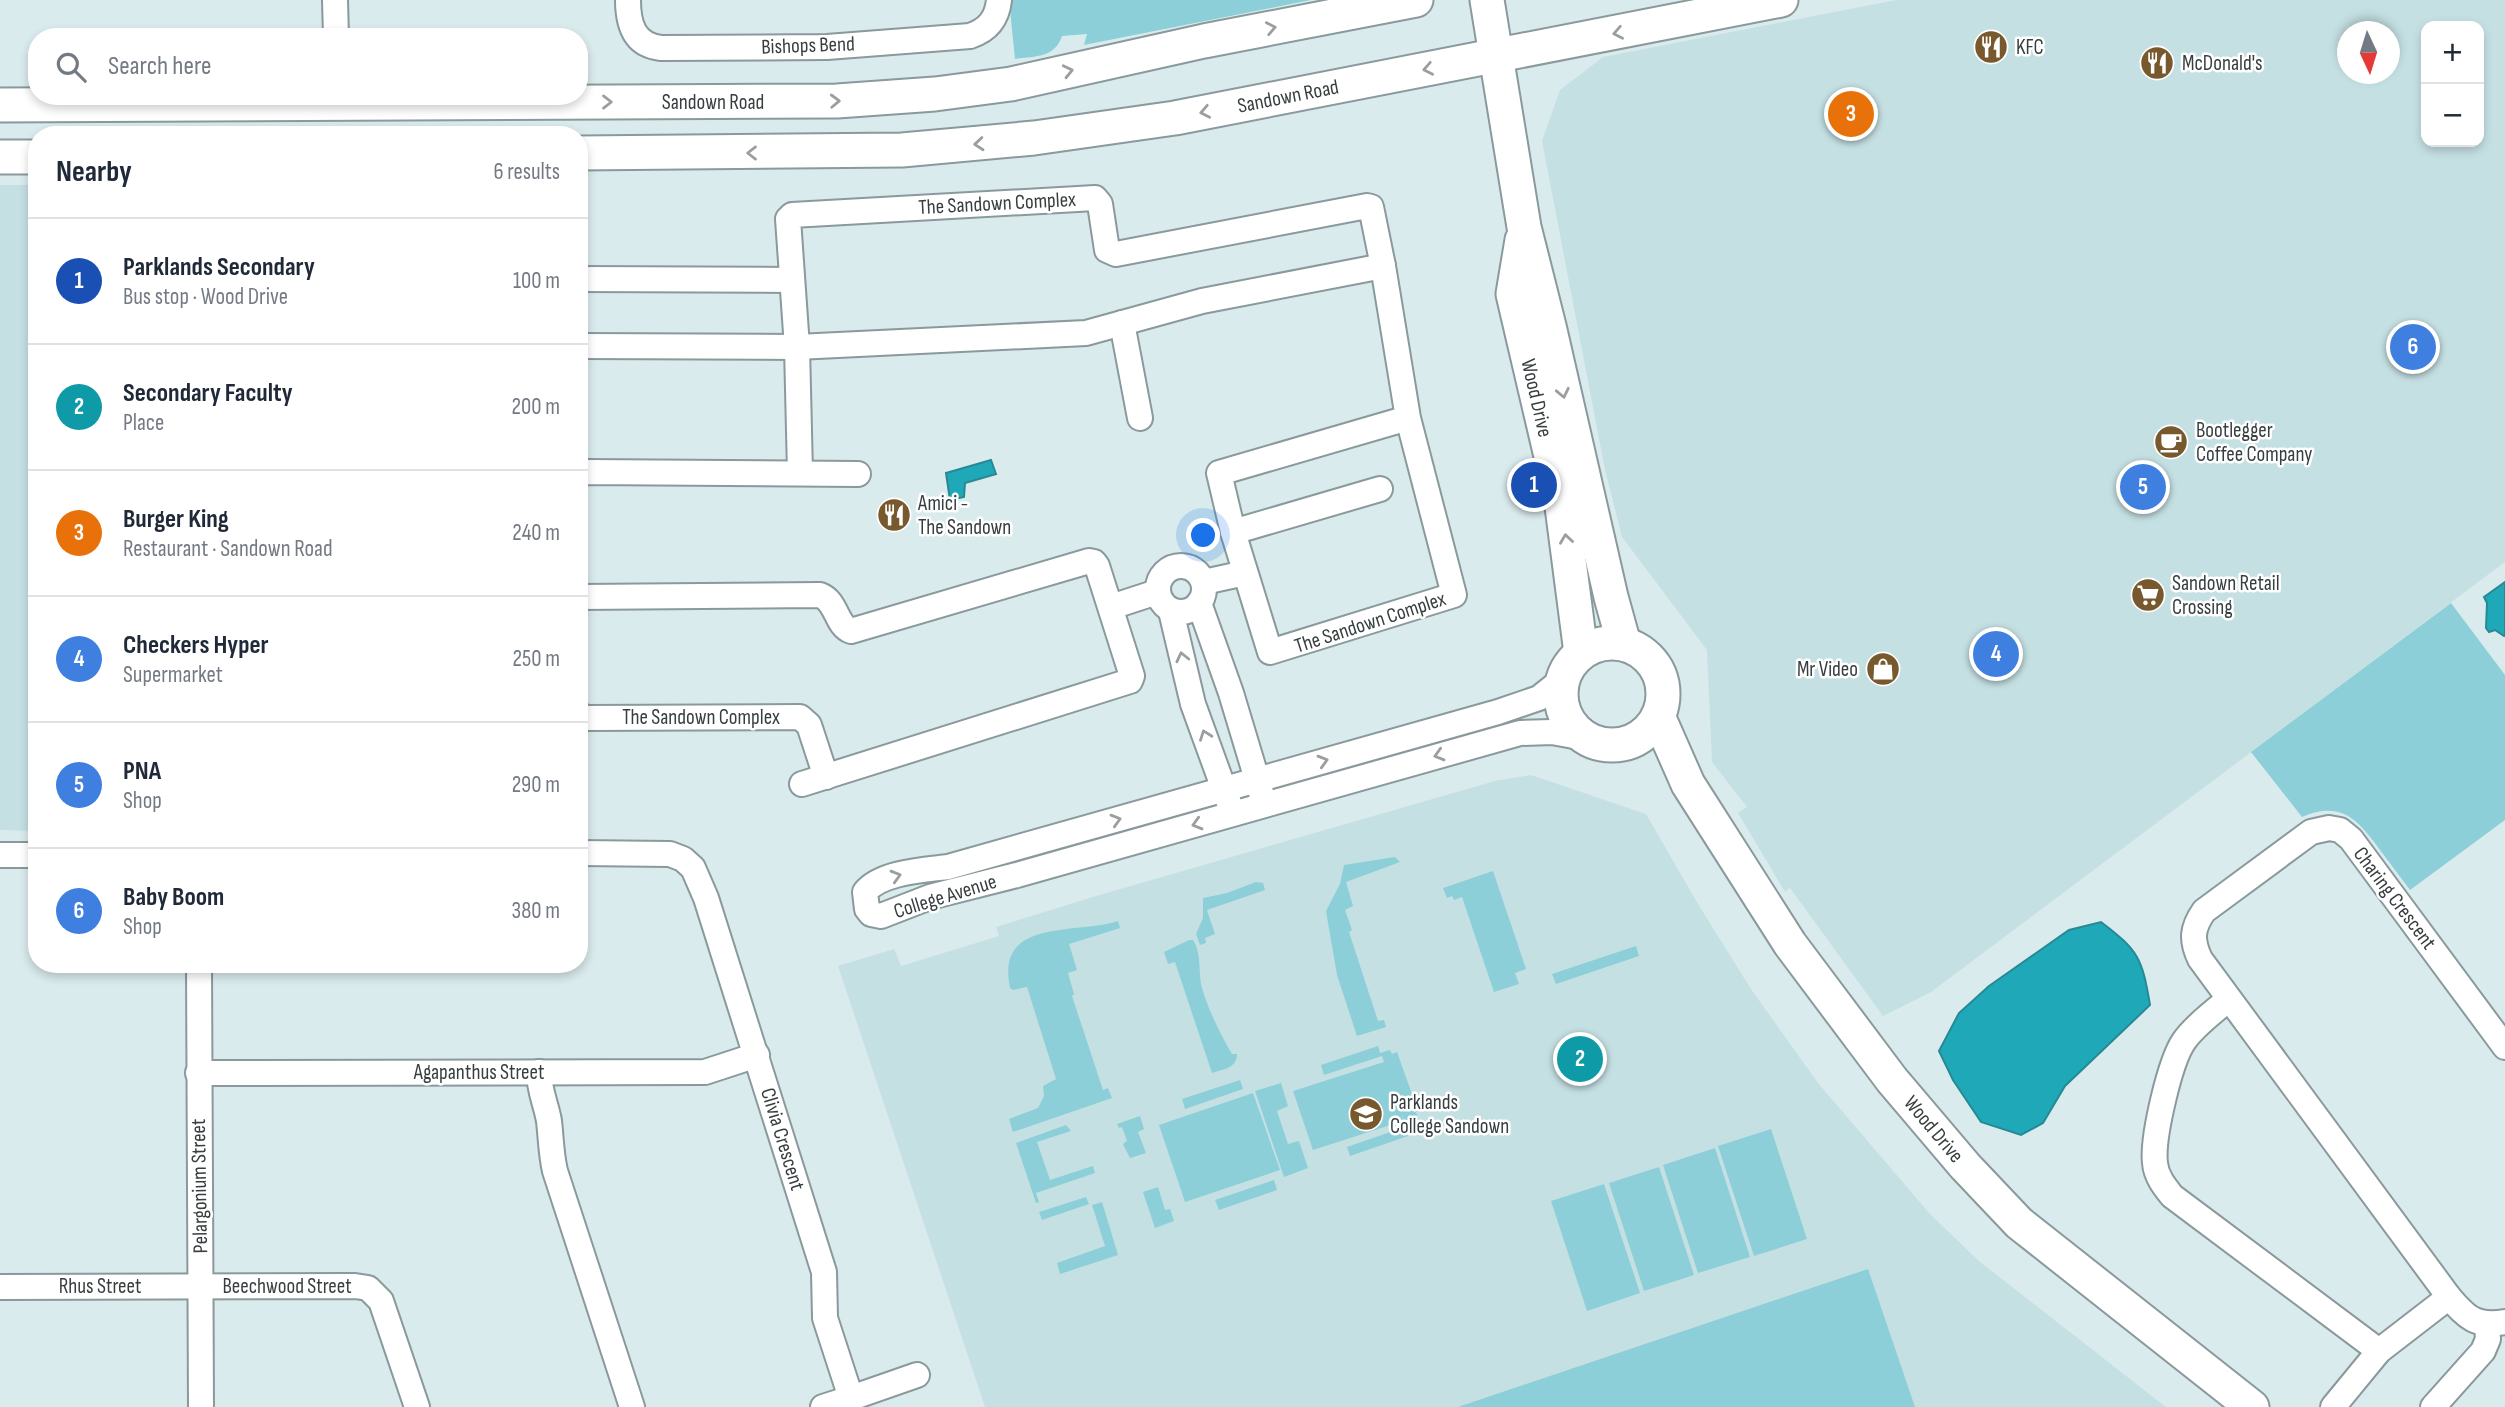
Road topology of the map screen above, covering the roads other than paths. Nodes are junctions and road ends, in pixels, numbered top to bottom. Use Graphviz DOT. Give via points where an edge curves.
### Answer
graph roads {
  1 [pos="335,0"];
  2 [pos="628,0"];
  3 [pos="999,0"];
  4 [pos="1416,0"];
  5 [pos="1488,0"];
  6 [pos="1781,0"];
  7 [pos="336,28"];
  8 [pos="1495,57"];
  9 [pos="588,101"];
  10 [pos="0,105"];
  11 [pos="28,105"];
  12 [pos="588,153"];
  13 [pos="28,156"];
  14 [pos="0,157"];
  15 [pos="1524,227"];
  16 [pos="1383,266"];
  17 [pos="588,279"];
  18 [pos="792,280"];
  19 [pos="1122,323"];
  20 [pos="588,346"];
  21 [pos="797,347"];
  22 [pos="1140,418"];
  23 [pos="1408,418"];
  24 [pos="588,472"];
  25 [pos="800,473"];
  26 [pos="858,474"];
  27 [pos="1380,489"];
  28 [pos="1233,532"];
  29 [pos="1245,573"];
  30 [pos="1202,592"];
  31 [pos="588,597"];
  32 [pos="1164,601"];
  33 [pos="1111,607"];
  34 [pos="1624,644"];
  35 [pos="1573,666"];
  36 [pos="1658,716"];
  37 [pos="588,718"];
  38 [pos="1590,739"];
  39 [pos="1625,743"];
  40 [pos="826,776"];
  41 [pos="1257,779"];
  42 [pos="802,784"];
  43 [pos="1688,784"];
  44 [pos="1224,789"];
  45 [pos="1264,805"];
  46 [pos="1233,814"];
  47 [pos="588,853"];
  48 [pos="0,855"];
  49 [pos="28,855"];
  50 [pos="199,973"];
  51 [pos="2227,1000"];
  52 [pos="2505,1047"];
  53 [pos="757,1055"];
  54 [pos="539,1072"];
  55 [pos="198,1073"];
  56 [pos="200,1285"];
  57 [pos="0,1287"];
  58 [pos="2449,1297"];
  59 [pos="2496,1323"];
  60 [pos="2379,1351"];
  61 [pos="917,1375"];
  62 [pos="851,1398"];
  63 [pos="201,1407"];
  64 [pos="417,1407"];
  65 [pos="632,1407"];
  66 [pos="823,1407"];
  67 [pos="2252,1407"];
  68 [pos="2333,1407"];
  69 [pos="2434,1407"];
  1 -- 7 [label="street"];
  2 -- 3 [label="street, Bishops Bend" via="634,34 661,48 827,47 970,36 990,24"];
  9 -- 4 [label="main road, Sandown Road, one-way" via="837,102 935,94 1011,83"];
  5 -- 8 [label="main road, Wood Drive"];
  6 -- 8 [label="main road, Sandown Road, one-way"];
  8 -- 12 [label="main road, Sandown Road, one-way" via="1175,118 990,143 902,150"];
  8 -- 15 [label="main road, Wood Drive"];
  10 -- 11 [label="main road, Sandown Road"];
  13 -- 14 [label="main road"];
  15 -- 34 [label="main road, Wood Drive, one-way"];
  35 -- 15 [label="main road, Wood Drive, one-way" via="1561,499 1513,294"];
  16 -- 18 [label="street, The Sandown Complex" via="1373,211 1367,206 1116,254 1107,250 1095,198 792,215"];
  16 -- 19 [label="street" via="1202,301"];
  16 -- 23 [label="street, The Sandown Complex"];
  17 -- 18 [label="street"];
  18 -- 21 [label="street, The Sandown Complex"];
  19 -- 21 [label="street" via="1086,333"];
  19 -- 22 [label="street"];
  20 -- 21 [label="street"];
  21 -- 25 [label="street, The Sandown Complex"];
  23 -- 28 [label="street, The Sandown Complex" via="1222,471 1218,475"];
  23 -- 29 [label="street, The Sandown Complex" via="1452,598 1270,652"];
  24 -- 25 [label="street"];
  25 -- 26 [label="street"];
  27 -- 28 [label="street"];
  28 -- 29 [label="street, The Sandown Complex"];
  29 -- 30 [label="street"];
  30 -- 32 [label="street" via="1187,612"];
  30 -- 32 [label="street" via="1195,569 1173,566 1161,576"];
  30 -- 41 [label="street"];
  31 -- 33 [label="street" via="820,594 829,599 851,631 1089,561 1097,566"];
  32 -- 33 [label="street"];
  44 -- 32 [label="street, one-way" via="1193,704"];
  33 -- 40 [label="street" via="1132,676 1126,684"];
  34 -- 35 [label="main road" via="1602,644"];
  34 -- 36 [label="main road" via="1646,656 1658,671 1663,692"];
  35 -- 38 [label="main road" via="1562,695 1566,713"];
  41 -- 35 [label="street, College Avenue, one-way" via="1525,704 1546,694"];
  36 -- 39 [label="main road" via="1643,734"];
  36 -- 43 [label="main road, Wood Drive"];
  37 -- 40 [label="street, The Sandown Complex" via="800,717 809,725"];
  38 -- 39 [label="main road"];
  38 -- 45 [label="street, College Avenue, one-way" via="1552,732 1520,733"];
  39 -- 43 [label="main road, Wood Drive"];
  40 -- 42 [label="street"];
  41 -- 44 [label="street, College Avenue"];
  41 -- 45 [label="street"];
  43 -- 67 [label="main road, Wood Drive" via="1790,944 1892,1080 1965,1166 2019,1223"];
  44 -- 46 [label="street"];
  46 -- 44 [label="street, College Avenue, one-way" via="930,897 881,916 867,909 865,892 881,880 948,867"];
  45 -- 46 [label="street, College Avenue"];
  47 -- 53 [label="street, Clivia Crescent" via="670,854 693,868"];
  48 -- 49 [label="street"];
  50 -- 55 [label="street, Pelargonium Street"];
  51 -- 52 [label="street, Charing Crescent" via="2193,944 2196,922 2204,911 2311,832 2329,828 2351,839"];
  51 -- 58 [label="street, Charing Crescent"];
  51 -- 60 [label="street" via="2176,1054 2155,1149 2161,1183 2172,1196"];
  53 -- 54 [label="street, Agapanthus Street" via="705,1072"];
  53 -- 62 [label="street, Clivia Crescent" via="824,1272 825,1318"];
  54 -- 55 [label="street, Agapanthus Street"];
  54 -- 65 [label="street" via="555,1171"];
  55 -- 56 [label="street, Pelargonium Street"];
  56 -- 57 [label="street, Rhus Street"];
  56 -- 63 [label="street, Pelargonium Street"];
  56 -- 64 [label="street, Beechwood Street" via="368,1288 381,1301"];
  58 -- 59 [label="street, Charing Crescent" via="2475,1321"];
  58 -- 60 [label="street"];
  59 -- 69 [label="street" via="2483,1352"];
  60 -- 68 [label="street"];
  61 -- 62 [label="street"];
  62 -- 66 [label="street"];
}
